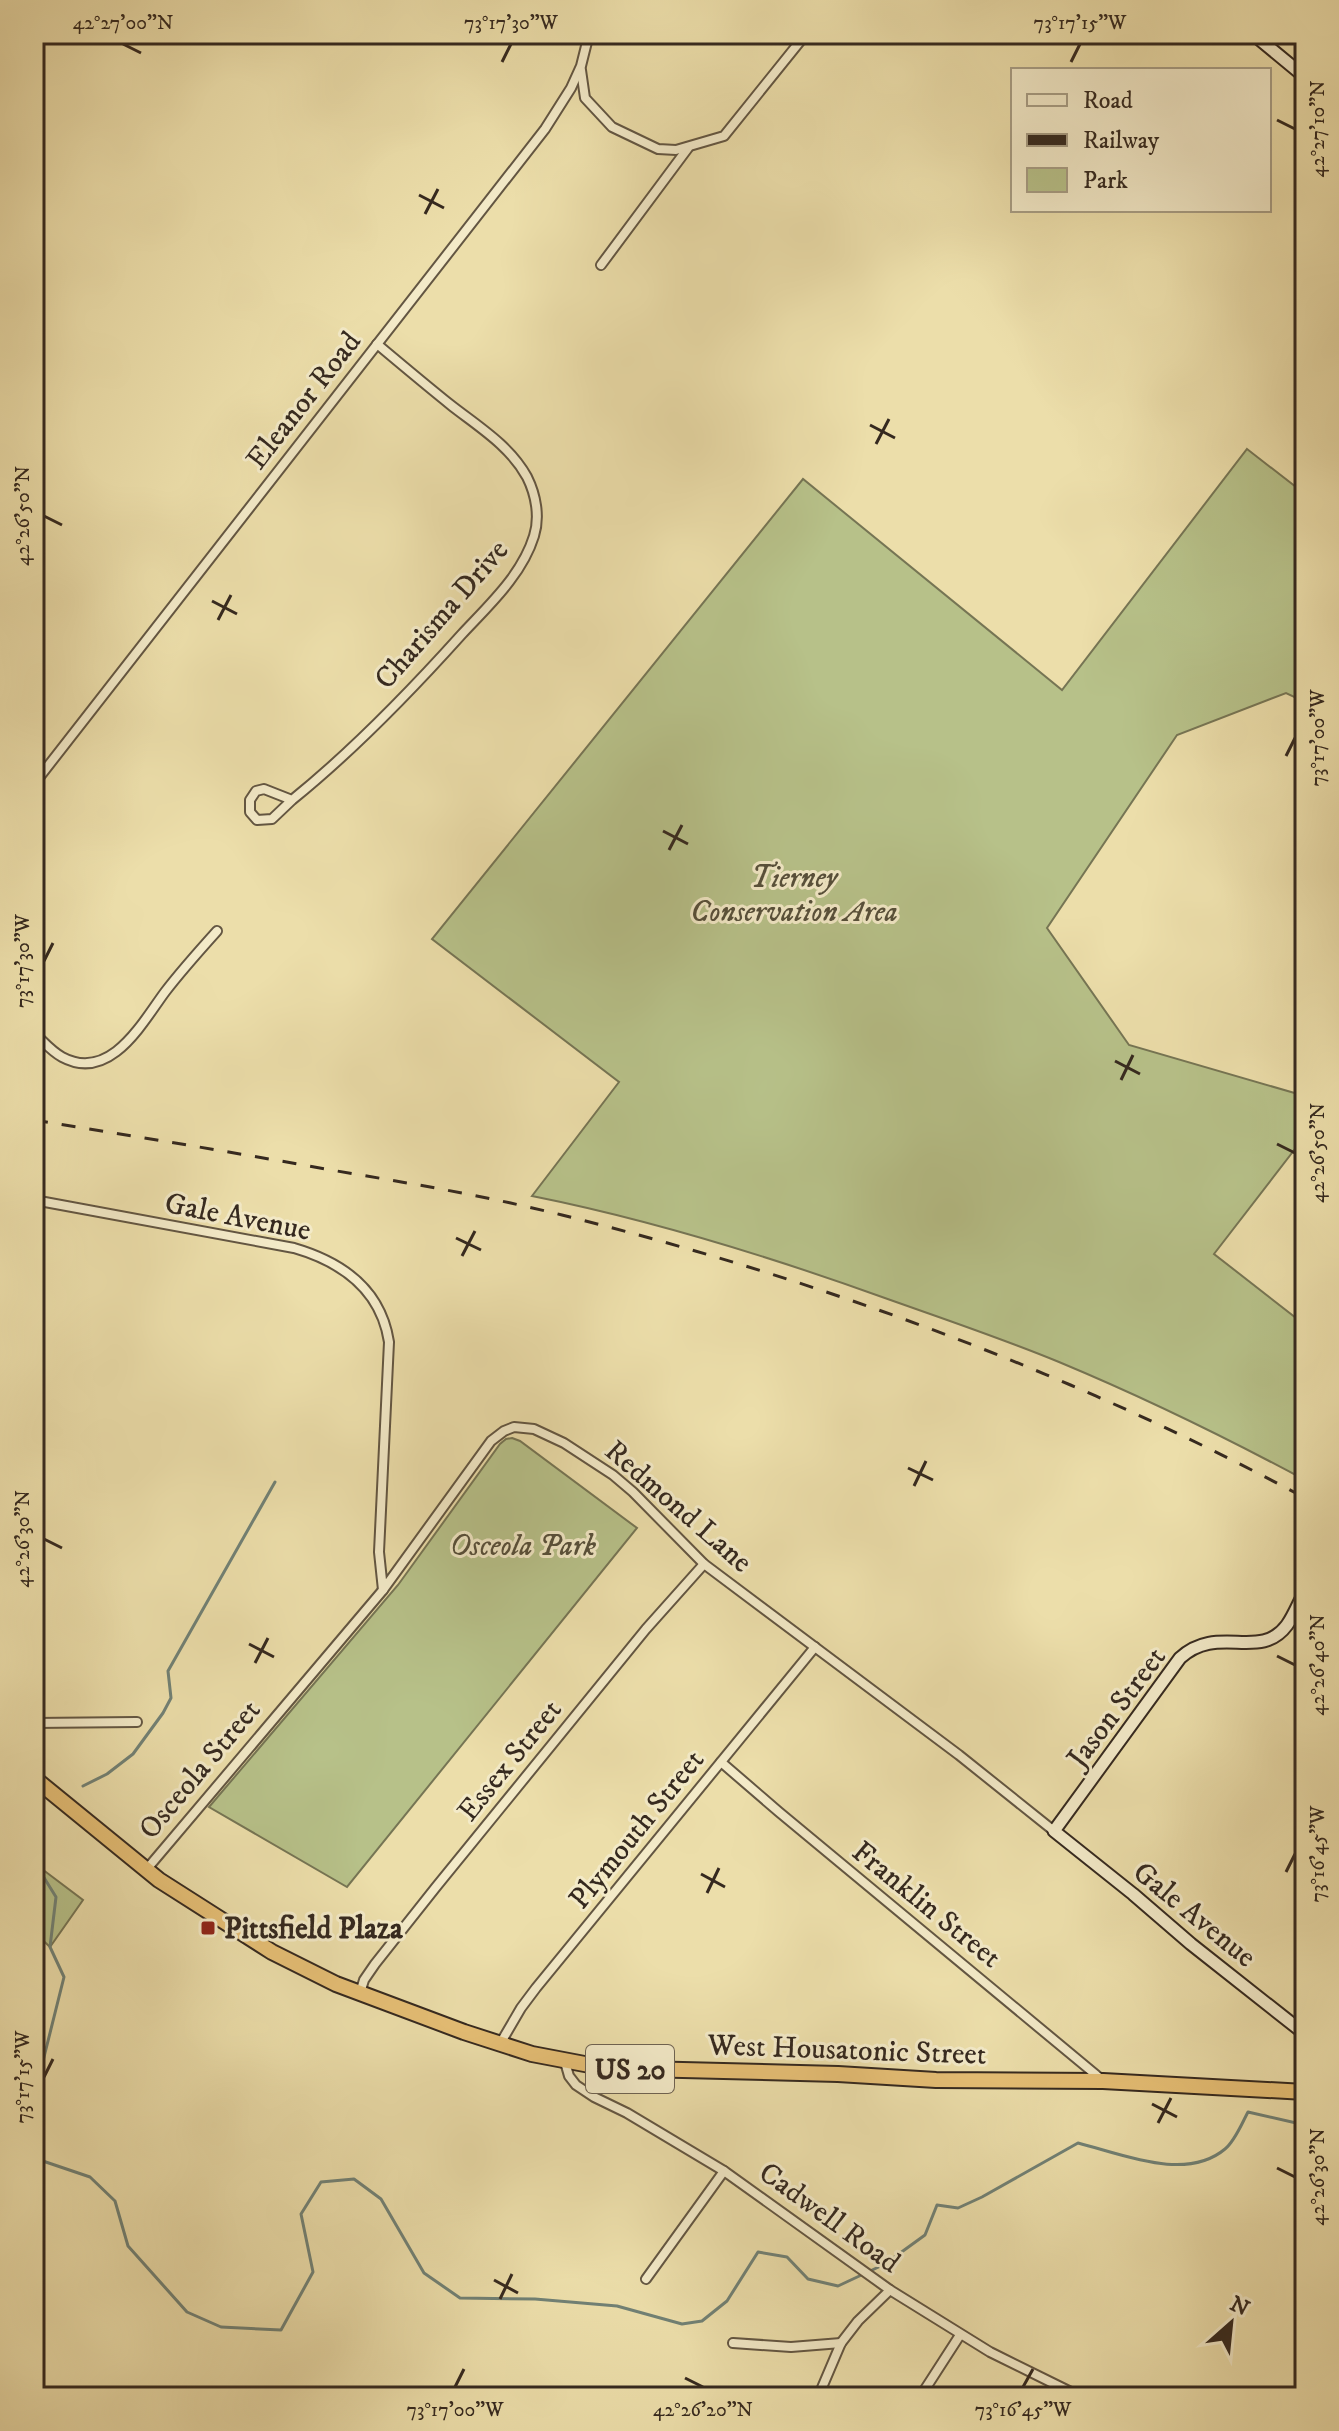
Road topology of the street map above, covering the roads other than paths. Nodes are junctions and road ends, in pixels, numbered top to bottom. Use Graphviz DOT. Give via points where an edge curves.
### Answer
graph roads {
  1 [pos="589,34"];
  2 [pos="806,34"];
  3 [pos="1253,34"];
  4 [pos="581,66"];
  5 [pos="1305,77"];
  6 [pos="688,148"];
  7 [pos="601,265"];
  8 [pos="377,344"];
  9 [pos="34,784"];
  10 [pos="292,800"];
  11 [pos="217,931"];
  12 [pos="34,1033"];
  13 [pos="34,1200"];
  14 [pos="704,1564"];
  15 [pos="383,1590"];
  16 [pos="1305,1591"];
  17 [pos="815,1647"];
  18 [pos="137,1722"];
  19 [pos="34,1723"];
  20 [pos="721,1762"];
  21 [pos="34,1778"];
  22 [pos="1054,1831"];
  23 [pos="146,1870"];
  24 [pos="360,1993"];
  25 [pos="1305,2034"];
  26 [pos="500,2045"];
  27 [pos="565,2062"];
  28 [pos="1103,2081"];
  29 [pos="1305,2092"];
  30 [pos="724,2171"];
  31 [pos="646,2279"];
  32 [pos="890,2290"];
  33 [pos="960,2335"];
  34 [pos="733,2343"];
  35 [pos="841,2343"];
  36 [pos="818,2397"];
  37 [pos="920,2397"];
  38 [pos="1081,2397"];
  1 -- 4 [label="street, Eleanor Road"];
  2 -- 6 [label="street" via="724,136"];
  3 -- 5 [label="street"];
  4 -- 6 [label="street" via="585,98 612,127 658,149"];
  4 -- 8 [label="street, Eleanor Road" via="545,129"];
  6 -- 7 [label="street"];
  8 -- 9 [label="street, Eleanor Road"];
  8 -- 10 [label="street, Charisma Drive" via="511,455 531,487 536,530 522,562 495,598 370,731"];
  10 -- 10 [label="street, Charisma Drive" via="272,819 257,820 250,812 250,800 260,789"];
  11 -- 12 [label="street" via="132,1037 107,1058 73,1061"];
  13 -- 15 [label="street, Gale Avenue" via="282,1245 325,1258 369,1295 389,1342 379,1560"];
  14 -- 15 [label="street, Redmond Lane" via="613,1475 553,1436 514,1427 487,1445"];
  14 -- 17 [label="street, Redmond Lane"];
  14 -- 24 [label="street, Essex Street" via="431,1893 375,1964"];
  15 -- 23 [label="street, Osceola Street"];
  16 -- 22 [label="street, Jason Street" via="1287,1625 1271,1639 1199,1644 1180,1658"];
  17 -- 20 [label="street, Plymouth Street"];
  17 -- 22 [label="street, Redmond Lane"];
  18 -- 19 [label="street"];
  20 -- 26 [label="street, Plymouth Street" via="536,1988"];
  20 -- 28 [label="street, Franklin Street"];
  21 -- 23 [label="highway, West Housatonic Street / US 20"];
  22 -- 25 [label="street, Gale Avenue"];
  23 -- 24 [label="highway, West Housatonic Street / US 20" via="272,1952"];
  24 -- 26 [label="highway, West Housatonic Street / US 20"];
  26 -- 27 [label="highway, West Housatonic Street / US 20"];
  27 -- 28 [label="highway, West Housatonic Street / US 20" via="669,2071"];
  27 -- 30 [label="street, Cadwell Road" via="576,2085"];
  28 -- 29 [label="highway, West Housatonic Street / US 20"];
  30 -- 31 [label="street"];
  30 -- 32 [label="street, Cadwell Road"];
  32 -- 33 [label="street, Cadwell Road"];
  32 -- 35 [label="street"];
  33 -- 37 [label="street"];
  33 -- 38 [label="street, Cadwell Road"];
  34 -- 35 [label="street"];
  35 -- 36 [label="street"];
}
